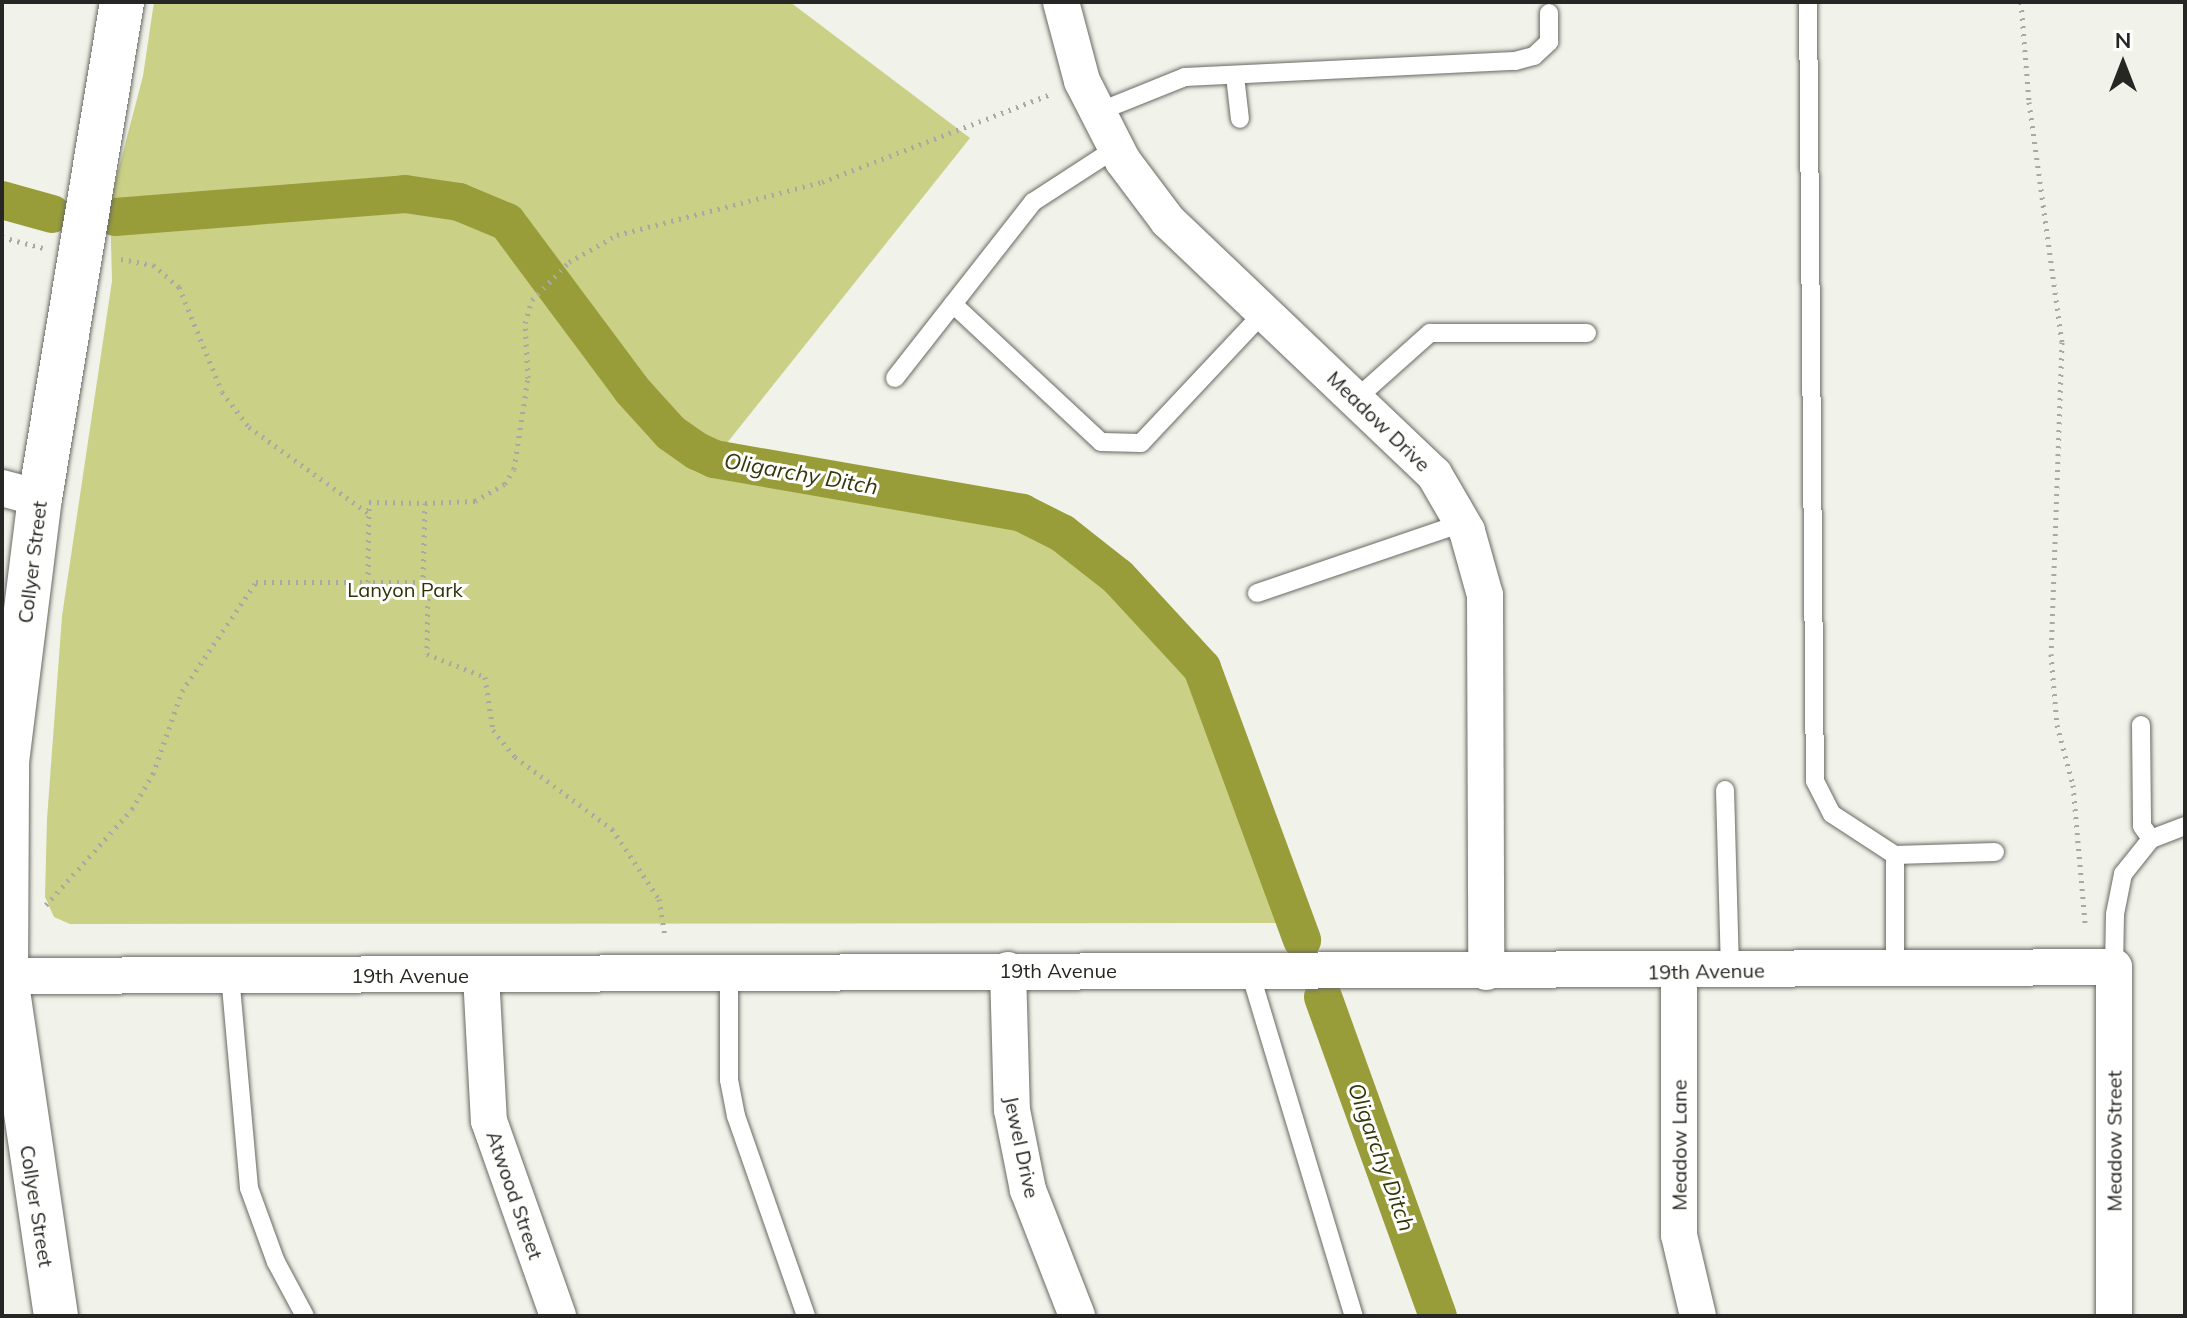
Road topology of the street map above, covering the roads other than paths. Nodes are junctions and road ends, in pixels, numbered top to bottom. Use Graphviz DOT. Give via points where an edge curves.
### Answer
graph roads {
  1 [pos="122,2"];
  2 [pos="1061,2"];
  3 [pos="1808,2"];
  4 [pos="1549,13"];
  5 [pos="1235,76"];
  6 [pos="1090,96"];
  7 [pos="1240,119"];
  8 [pos="1116,148"];
  9 [pos="953,304"];
  10 [pos="1265,311"];
  11 [pos="1587,333"];
  12 [pos="895,378"];
  13 [pos="1357,398"];
  14 [pos="21,493"];
  15 [pos="1463,523"];
  16 [pos="1257,593"];
  17 [pos="2141,725"];
  18 [pos="1725,790"];
  19 [pos="2185,826"];
  20 [pos="2151,839"];
  21 [pos="1995,852"];
  22 [pos="1895,855"];
  23 [pos="2114,967"];
  24 [pos="1895,968"];
  25 [pos="1249,969"];
  26 [pos="1008,970"];
  27 [pos="1730,970"];
  28 [pos="1679,971"];
  29 [pos="1486,972"];
  30 [pos="729,973"];
  31 [pos="230,975"];
  32 [pos="481,975"];
  33 [pos="4,976"];
  34 [pos="56,1316"];
  35 [pos="305,1316"];
  36 [pos="558,1316"];
  37 [pos="806,1316"];
  38 [pos="1077,1316"];
  39 [pos="1354,1316"];
  40 [pos="1698,1316"];
  41 [pos="2114,1316"];
  1 -- 14 [label="street, Collyer Street" via="82,254"];
  2 -- 6 [label="street, Meadow Drive"];
  3 -- 22 [label="lane" via="1815,781 1832,814"];
  4 -- 5 [label="lane" via="1549,42 1534,56 1515,61"];
  5 -- 6 [label="lane" via="1185,77"];
  5 -- 7 [label="lane"];
  6 -- 8 [label="street, Meadow Drive"];
  8 -- 9 [label="lane" via="1033,202"];
  8 -- 10 [label="street, Meadow Drive" via="1168,221"];
  9 -- 10 [label="lane" via="1101,442 1141,443"];
  9 -- 12 [label="lane"];
  10 -- 13 [label="street, Meadow Drive"];
  11 -- 13 [label="lane" via="1430,333"];
  13 -- 15 [label="street, Meadow Drive" via="1434,474"];
  14 -- 33 [label="street, Collyer Street" via="7,762"];
  15 -- 16 [label="lane"];
  15 -- 29 [label="street, Meadow Drive" via="1485,595"];
  17 -- 20 [label="lane" via="2142,826"];
  18 -- 27 [label="lane"];
  19 -- 20 [label="lane"];
  20 -- 23 [label="lane" via="2123,874 2115,914"];
  21 -- 22 [label="lane"];
  22 -- 24 [label="lane"];
  23 -- 24 [label="street, 19th Avenue"];
  23 -- 41 [label="street, Meadow Street"];
  24 -- 27 [label="street, 19th Avenue"];
  25 -- 26 [label="street, 19th Avenue"];
  25 -- 29 [label="street, 19th Avenue"];
  25 -- 39 [label="lane"];
  26 -- 30 [label="street, 19th Avenue"];
  26 -- 38 [label="street, Jewel Drive" via="1012,1110 1028,1190"];
  27 -- 28 [label="street, 19th Avenue"];
  28 -- 29 [label="street, 19th Avenue"];
  28 -- 40 [label="street, Meadow Lane" via="1679,1235"];
  30 -- 32 [label="street, 19th Avenue"];
  30 -- 37 [label="lane" via="729,1080 736,1116"];
  31 -- 32 [label="street, 19th Avenue"];
  31 -- 33 [label="street, 19th Avenue"];
  31 -- 35 [label="lane" via="249,1188 276,1262"];
  32 -- 36 [label="street, Atwood Street" via="489,1121"];
  33 -- 34 [label="street, Collyer Street"];
}
